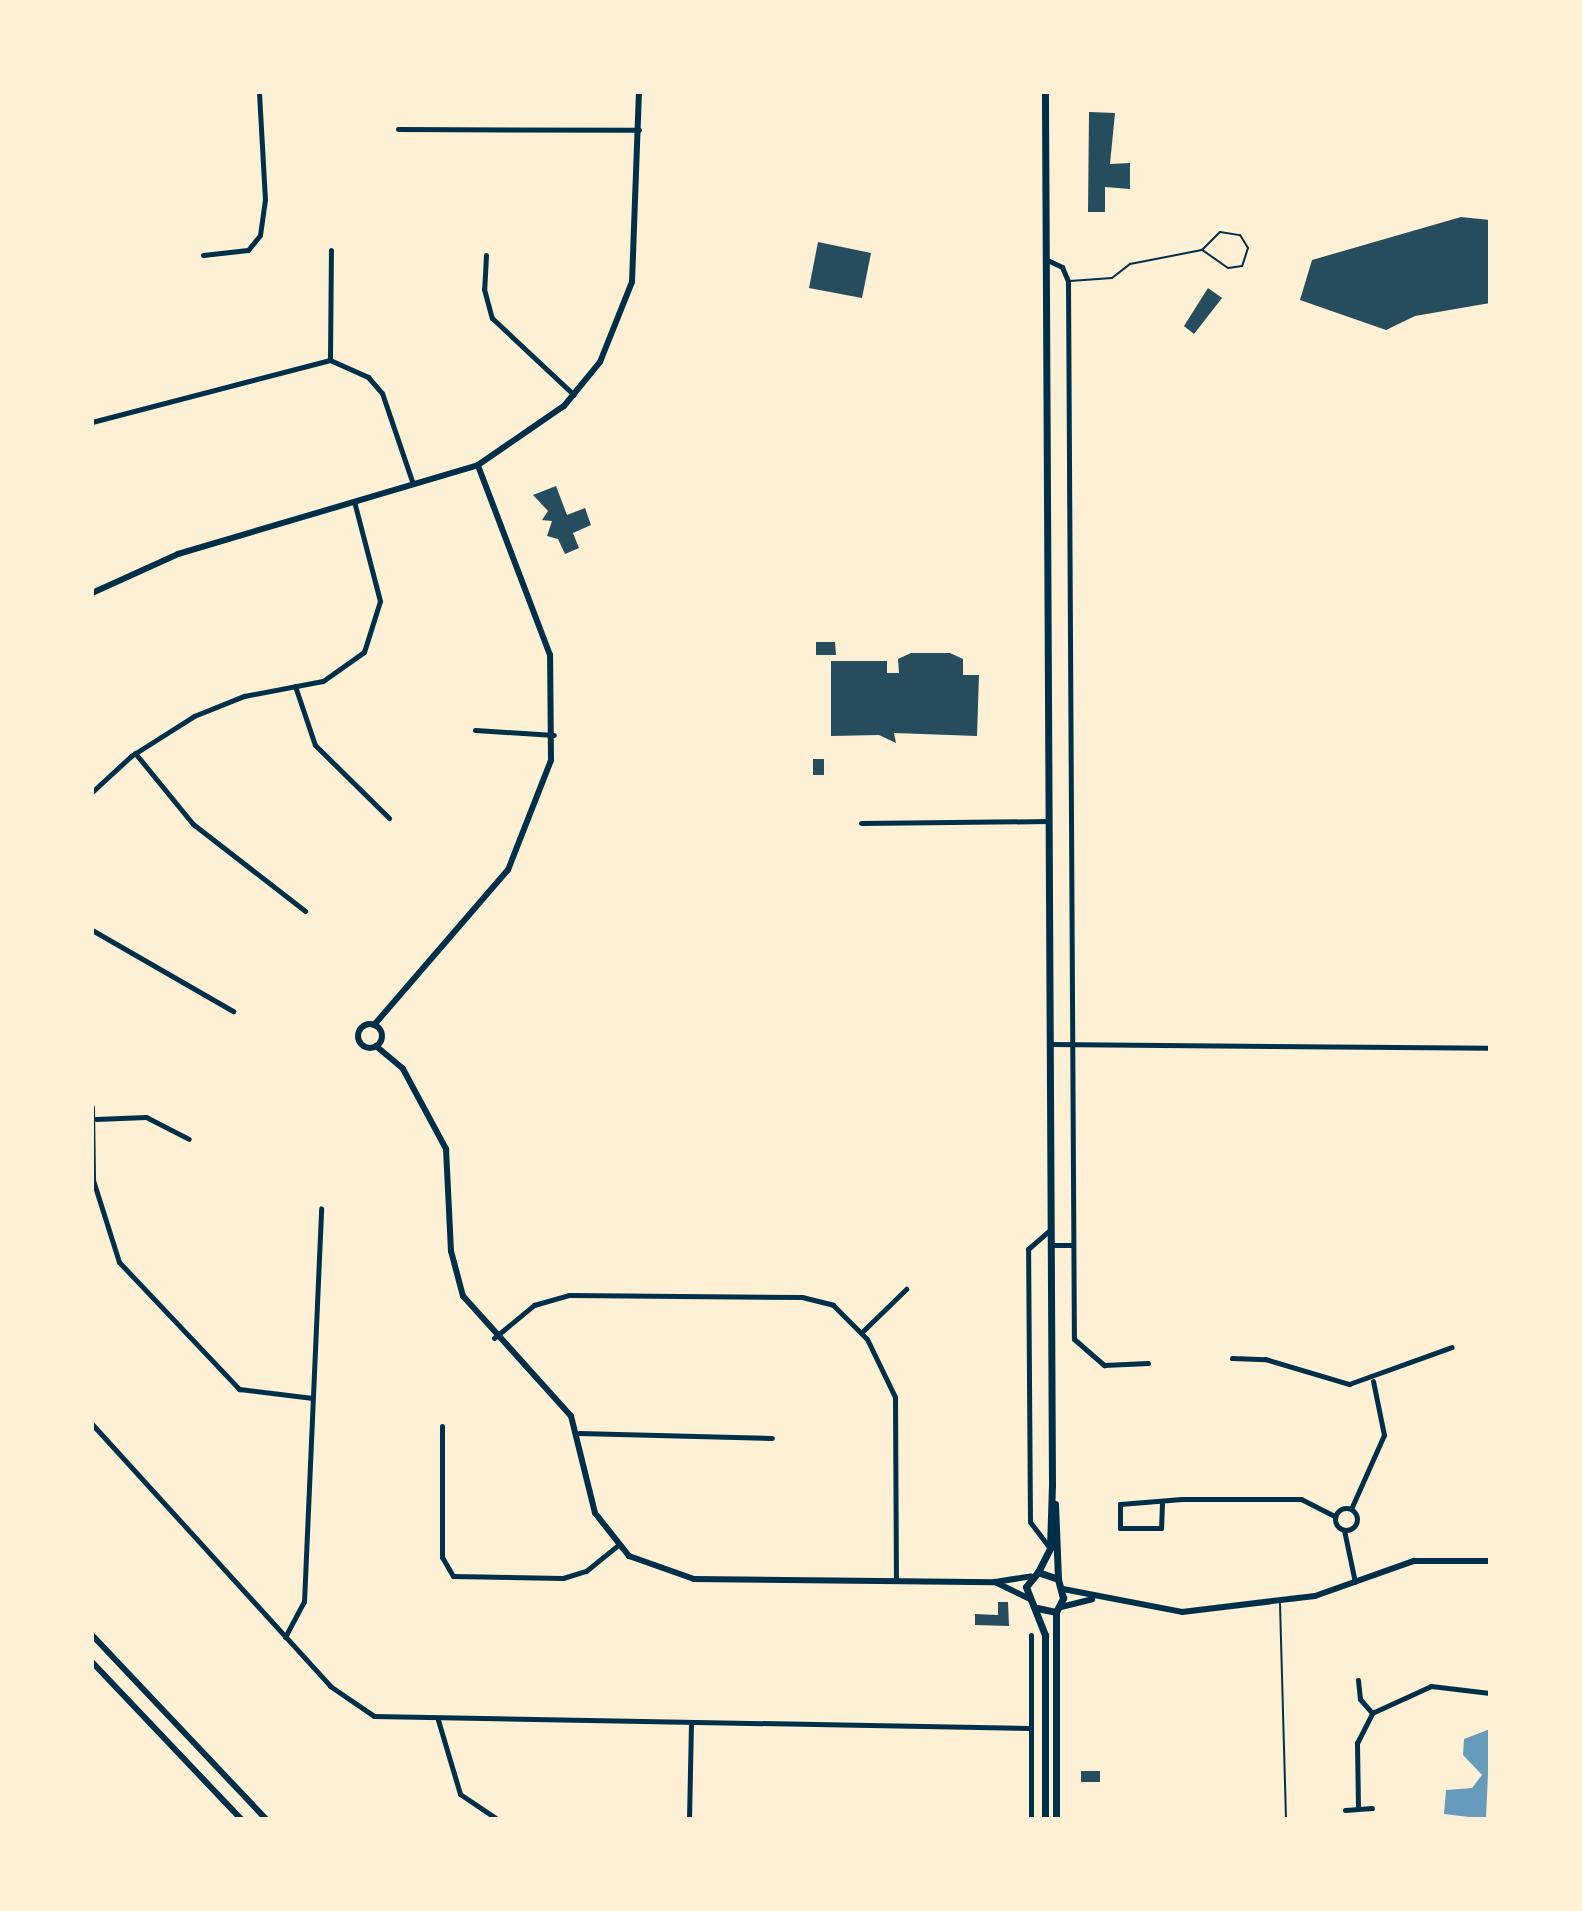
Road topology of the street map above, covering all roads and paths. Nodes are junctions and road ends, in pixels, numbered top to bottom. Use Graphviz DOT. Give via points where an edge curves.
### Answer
graph roads {
  1 [pos="259,92"];
  2 [pos="639,92"];
  3 [pos="1043,92"];
  4 [pos="398,129"];
  5 [pos="639,130"];
  6 [pos="331,250"];
  7 [pos="1202,250"];
  8 [pos="203,255"];
  9 [pos="486,255"];
  10 [pos="1044,258"];
  11 [pos="1068,281"];
  12 [pos="330,360"];
  13 [pos="574,395"];
  14 [pos="92,422"];
  15 [pos="478,465"];
  16 [pos="413,484"];
  17 [pos="354,501"];
  18 [pos="92,593"];
  19 [pos="295,686"];
  20 [pos="475,730"];
  21 [pos="554,735"];
  22 [pos="135,753"];
  23 [pos="92,792"];
  24 [pos="389,818"];
  25 [pos="1049,821"];
  26 [pos="861,823"];
  27 [pos="305,911"];
  28 [pos="92,930"];
  29 [pos="233,1011"];
  30 [pos="374,1025"];
  31 [pos="1072,1043"];
  32 [pos="1049,1044"];
  33 [pos="376,1046"];
  34 [pos="1490,1048"];
  35 [pos="92,1107"];
  36 [pos="96,1119"];
  37 [pos="189,1139"];
  38 [pos="321,1208"];
  39 [pos="1051,1229"];
  40 [pos="1051,1245"];
  41 [pos="1071,1245"];
  42 [pos="906,1289"];
  43 [pos="862,1332"];
  44 [pos="494,1338"];
  45 [pos="1452,1347"];
  46 [pos="1232,1358"];
  47 [pos="1148,1363"];
  48 [pos="1373,1381"];
  49 [pos="312,1398"];
  50 [pos="92,1424"];
  51 [pos="442,1426"];
  52 [pos="579,1433"];
  53 [pos="772,1438"];
  54 [pos="1052,1486"];
  55 [pos="1162,1502"];
  56 [pos="1351,1509"];
  57 [pos="1335,1516"];
  58 [pos="1344,1530"];
  59 [pos="617,1546"];
  60 [pos="1050,1548"];
  61 [pos="1490,1561"];
  62 [pos="1034,1574"];
  63 [pos="1058,1579"];
  64 [pos="896,1581"];
  65 [pos="995,1582"];
  66 [pos="1355,1582"];
  67 [pos="1063,1589"];
  68 [pos="1095,1598"];
  69 [pos="1030,1599"];
  70 [pos="1280,1600"];
  71 [pos="1037,1608"];
  72 [pos="1058,1609"];
  73 [pos="92,1635"];
  74 [pos="1031,1635"];
  75 [pos="285,1637"];
  76 [pos="92,1662"];
  77 [pos="1358,1680"];
  78 [pos="1490,1693"];
  79 [pos="1372,1713"];
  80 [pos="438,1720"];
  81 [pos="691,1724"];
  82 [pos="1030,1728"];
  83 [pos="1358,1807"];
  84 [pos="1372,1808"];
  85 [pos="1345,1810"];
  86 [pos="241,1819"];
  87 [pos="266,1819"];
  88 [pos="497,1819"];
  89 [pos="689,1819"];
  90 [pos="1031,1819"];
  91 [pos="1045,1819"];
  92 [pos="1056,1819"];
  93 [pos="1286,1819"];
  1 -- 8 [label="street" via="265,200 260,235 248,250"];
  2 -- 5 [label="street"];
  3 -- 10 [label="main road"];
  4 -- 5 [label="street"];
  5 -- 13 [label="street" via="632,282 613,339"];
  6 -- 12 [label="street"];
  7 -- 7 [label="lane" via="1220,232 1240,235 1248,248 1242,266 1228,268"];
  7 -- 11 [label="lane" via="1130,264 1112,278"];
  9 -- 13 [label="street" via="484,289 492,318"];
  10 -- 11 [label="street" via="1062,267"];
  10 -- 25 [label="main road"];
  11 -- 31 [label="street"];
  12 -- 14 [label="street"];
  12 -- 16 [label="street" via="368,377 382,393"];
  13 -- 15 [label="street" via="525,438"];
  15 -- 16 [label="street"];
  15 -- 21 [label="street" via="543,628"];
  16 -- 17 [label="street"];
  17 -- 18 [label="street" via="178,554"];
  17 -- 19 [label="street" via="377,582 379,619 351,665"];
  19 -- 22 [label="street" via="194,716"];
  19 -- 24 [label="street" via="315,745"];
  20 -- 21 [label="street"];
  21 -- 30 [label="street" via="542,795 508,870"];
  22 -- 23 [label="street"];
  22 -- 27 [label="street" via="193,824"];
  25 -- 26 [label="street"];
  25 -- 32 [label="main road"];
  28 -- 29 [label="street"];
  30 -- 33 [label="street" via="381,1033"];
  30 -- 33 [label="street" via="361,1028 358,1038"];
  31 -- 32 [label="street"];
  31 -- 34 [label="street"];
  31 -- 41 [label="street"];
  32 -- 39 [label="main road"];
  33 -- 44 [label="street" via="403,1069 434,1120 449,1172 458,1282"];
  35 -- 36 [label="street"];
  36 -- 37 [label="street" via="146,1117"];
  36 -- 49 [label="street" via="93,1180 119,1262 239,1389"];
  38 -- 49 [label="street"];
  39 -- 40 [label="main road"];
  39 -- 60 [label="street" via="1028,1249 1030,1522"];
  40 -- 41 [label="street"];
  40 -- 54 [label="main road"];
  41 -- 47 [label="street" via="1074,1339 1081,1350 1104,1365"];
  42 -- 43 [label="street"];
  43 -- 44 [label="street" via="819,1299 590,1294 534,1305"];
  43 -- 64 [label="street" via="891,1381 898,1418"];
  44 -- 52 [label="street" via="556,1395"];
  45 -- 48 [label="street"];
  46 -- 48 [label="street" via="1265,1359 1336,1384"];
  48 -- 56 [label="street" via="1384,1435"];
  49 -- 75 [label="street" via="304,1602"];
  50 -- 75 [label="street"];
  51 -- 59 [label="street" via="442,1557 453,1576 563,1578"];
  52 -- 53 [label="street"];
  52 -- 59 [label="street" via="595,1513"];
  54 -- 60 [label="main road"];
  54 -- 63 [label="main road"];
  55 -- 55 [label="street" via="1158,1530 1120,1528 1120,1504"];
  55 -- 57 [label="street" via="1295,1498"];
  56 -- 57 [label="street"];
  56 -- 58 [label="street" via="1357,1521"];
  57 -- 58 [label="street"];
  58 -- 66 [label="street"];
  59 -- 64 [label="street" via="647,1566 694,1579"];
  60 -- 62 [label="main road"];
  61 -- 66 [label="street" via="1414,1561"];
  62 -- 63 [label="main road"];
  62 -- 65 [label="street"];
  62 -- 69 [label="main road"];
  63 -- 67 [label="main road"];
  64 -- 65 [label="street"];
  65 -- 69 [label="street"];
  66 -- 70 [label="street"];
  67 -- 68 [label="street"];
  67 -- 72 [label="main road"];
  68 -- 70 [label="street" via="1182,1612"];
  68 -- 72 [label="street"];
  69 -- 71 [label="main road"];
  70 -- 93 [label="lane"];
  71 -- 72 [label="main road"];
  71 -- 91 [label="main road" via="1045,1635"];
  72 -- 92 [label="main road"];
  73 -- 87 [label="street"];
  74 -- 82 [label="street"];
  75 -- 80 [label="street" via="360,1710"];
  76 -- 86 [label="street"];
  77 -- 79 [label="street" via="1360,1699"];
  78 -- 79 [label="street" via="1431,1686"];
  79 -- 83 [label="street" via="1357,1743"];
  80 -- 81 [label="street"];
  80 -- 88 [label="street" via="460,1794"];
  81 -- 82 [label="street"];
  81 -- 89 [label="street"];
  82 -- 90 [label="street"];
  83 -- 84 [label="street"];
  83 -- 85 [label="street"];
}
